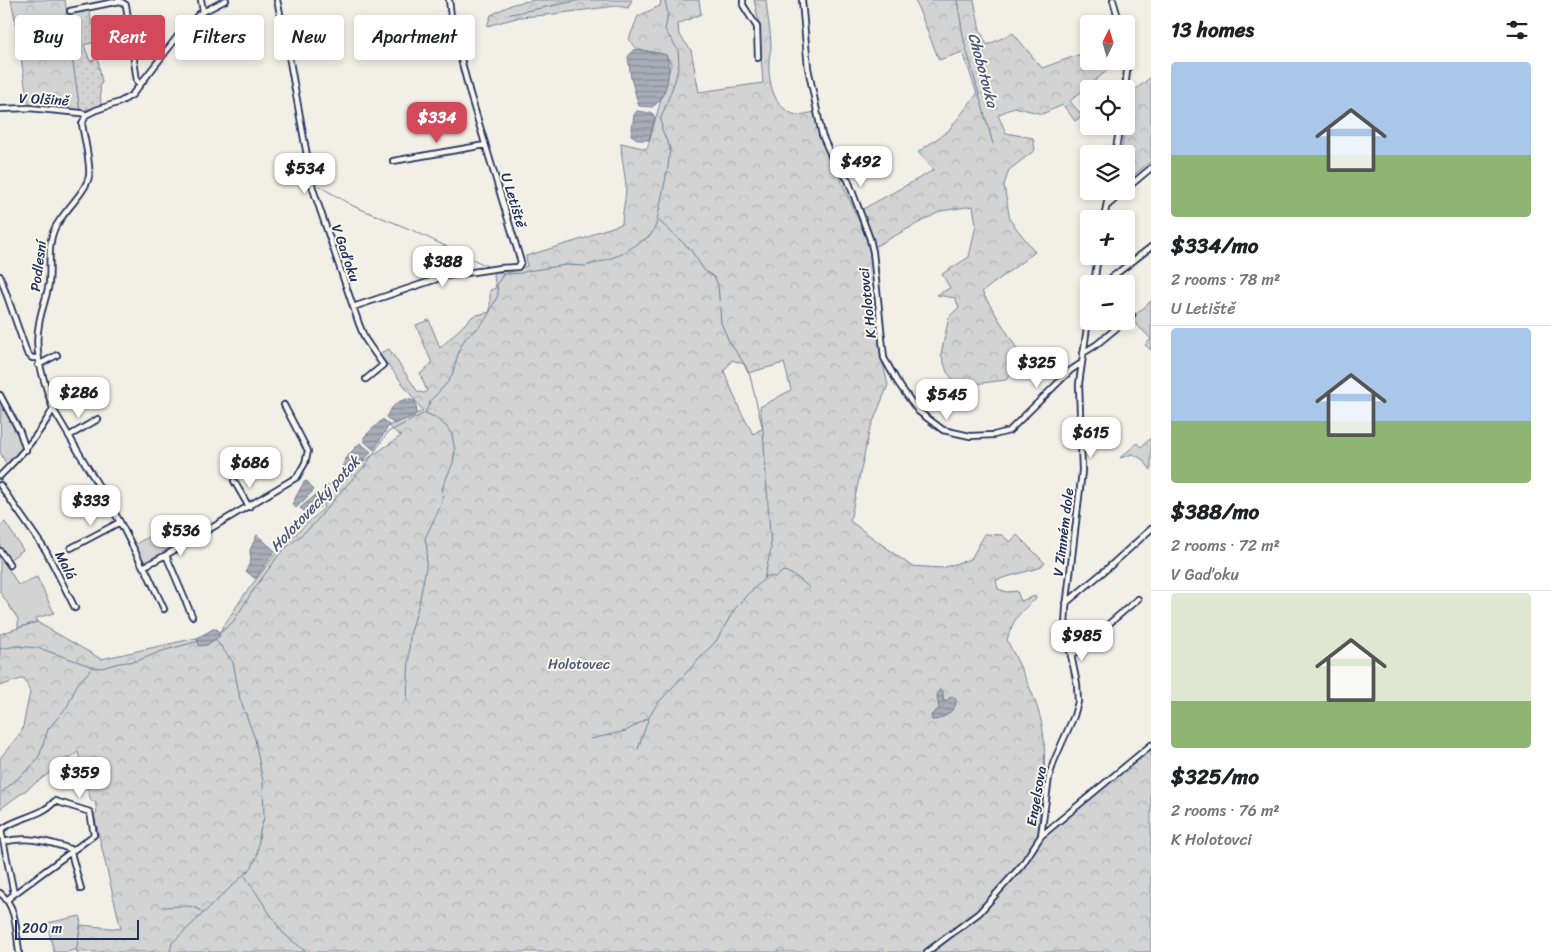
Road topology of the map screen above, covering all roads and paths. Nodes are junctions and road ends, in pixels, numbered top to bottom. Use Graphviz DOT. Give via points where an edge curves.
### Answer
graph roads {
  1 [pos="201,0"];
  2 [pos="226,0"];
  3 [pos="277,0"];
  4 [pos="449,0"];
  5 [pos="743,0"];
  6 [pos="802,0"];
  7 [pos="1113,0"];
  8 [pos="127,2"];
  9 [pos="70,11"];
  10 [pos="203,11"];
  11 [pos="1117,15"];
  12 [pos="758,58"];
  13 [pos="140,84"];
  14 [pos="0,109"];
  15 [pos="86,116"];
  16 [pos="485,145"];
  17 [pos="393,161"];
  18 [pos="1151,168"];
  19 [pos="1135,182"];
  20 [pos="1108,200"];
  21 [pos="1114,200"];
  22 [pos="1107,206"];
  23 [pos="1106,210"];
  24 [pos="1151,247"];
  25 [pos="1115,275"];
  26 [pos="0,276"];
  27 [pos="353,307"];
  28 [pos="1086,330"];
  29 [pos="1115,330"];
  30 [pos="1082,353"];
  31 [pos="57,355"];
  32 [pos="37,358"];
  33 [pos="1080,364"];
  34 [pos="38,365"];
  35 [pos="366,379"];
  36 [pos="0,395"];
  37 [pos="284,405"];
  38 [pos="53,409"];
  39 [pos="98,419"];
  40 [pos="69,436"];
  41 [pos="26,450"];
  42 [pos="0,476"];
  43 [pos="234,481"];
  44 [pos="0,485"];
  45 [pos="248,507"];
  46 [pos="120,522"];
  47 [pos="1151,529"];
  48 [pos="72,548"];
  49 [pos="0,551"];
  50 [pos="166,555"];
  51 [pos="10,565"];
  52 [pos="143,567"];
  53 [pos="1138,600"];
  54 [pos="1066,602"];
  55 [pos="75,608"];
  56 [pos="164,609"];
  57 [pos="192,616"];
  58 [pos="1071,656"];
  59 [pos="1151,745"];
  60 [pos="1041,836"];
  61 [pos="3,842"];
  62 [pos="71,853"];
  63 [pos="81,889"];
  64 [pos="0,893"];
  65 [pos="14,894"];
  66 [pos="8,899"];
  67 [pos="19,952"];
  68 [pos="927,952"];
  1 -- 10 [label="street"];
  2 -- 10 [label="street"];
  3 -- 27 [label="street, V Gaďoku" via="313,189"];
  4 -- 16 [label="street, U Letiště" via="452,24"];
  5 -- 12 [label="street" via="757,27"];
  6 -- 33 [label="street, K Holotovci" via="808,68 822,135 833,160 848,180 873,252 884,358 918,411 944,430 956,434 994,435 1009,431"];
  7 -- 11 [label="street"];
  8 -- 9 [label="street"];
  8 -- 13 [label="street"];
  10 -- 13 [label="street" via="181,32"];
  13 -- 15 [label="street" via="132,95"];
  14 -- 15 [label="street, V Olšině" via="29,108"];
  15 -- 32 [label="street, Podlesní" via="82,124 89,177 54,230"];
  16 -- 17 [label="street"];
  16 -- 27 [label="street, U Letiště" via="521,262 518,267 446,276"];
  18 -- 19 [label="street"];
  20 -- 22 [label="street"];
  21 -- 22 [label="street"];
  22 -- 23 [label="street"];
  24 -- 25 [label="street"];
  26 -- 32 [label="street" via="27,353"];
  27 -- 35 [label="street, V Gaďoku" via="365,339 382,365"];
  28 -- 30 [label="street, V Zimném dole"];
  29 -- 30 [label="street"];
  30 -- 33 [label="street, V Zimném dole"];
  31 -- 34 [label="street"];
  32 -- 34 [label="street, Podlesní"];
  33 -- 54 [label="street, V Zimném dole" via="1082,471"];
  34 -- 38 [label="street, Podlesní"];
  36 -- 41 [label="street"];
  37 -- 45 [label="street" via="308,451 305,463 292,481"];
  38 -- 40 [label="street, Podlesní"];
  38 -- 41 [label="street"];
  39 -- 40 [label="street"];
  40 -- 46 [label="street, Podlesní"];
  41 -- 42 [label="street"];
  43 -- 45 [label="street"];
  44 -- 55 [label="street, Malá" via="46,551"];
  45 -- 50 [label="street"];
  46 -- 48 [label="street"];
  46 -- 52 [label="street, Podlesní"];
  47 -- 54 [label="street, V Zimném dole"];
  49 -- 51 [label="street"];
  50 -- 52 [label="street"];
  50 -- 57 [label="street"];
  52 -- 56 [label="street, Podlesní"];
  53 -- 58 [label="street"];
  54 -- 58 [label="street, Engelsova" via="1065,626"];
  58 -- 60 [label="street, Engelsova" via="1078,702 1049,777"];
  59 -- 60 [label="street"];
  60 -- 68 [label="street, Engelsova" via="1022,865 979,913"];
  61 -- 62 [label="street" via="18,838 52,842 70,848"];
  61 -- 62 [label="street" via="0,830 48,809 55,801 90,812 94,836"];
  61 -- 65 [label="street"];
  62 -- 63 [label="street"];
  62 -- 65 [label="street"];
  64 -- 66 [label="street"];
  65 -- 66 [label="street"];
  66 -- 67 [label="street"];
}
